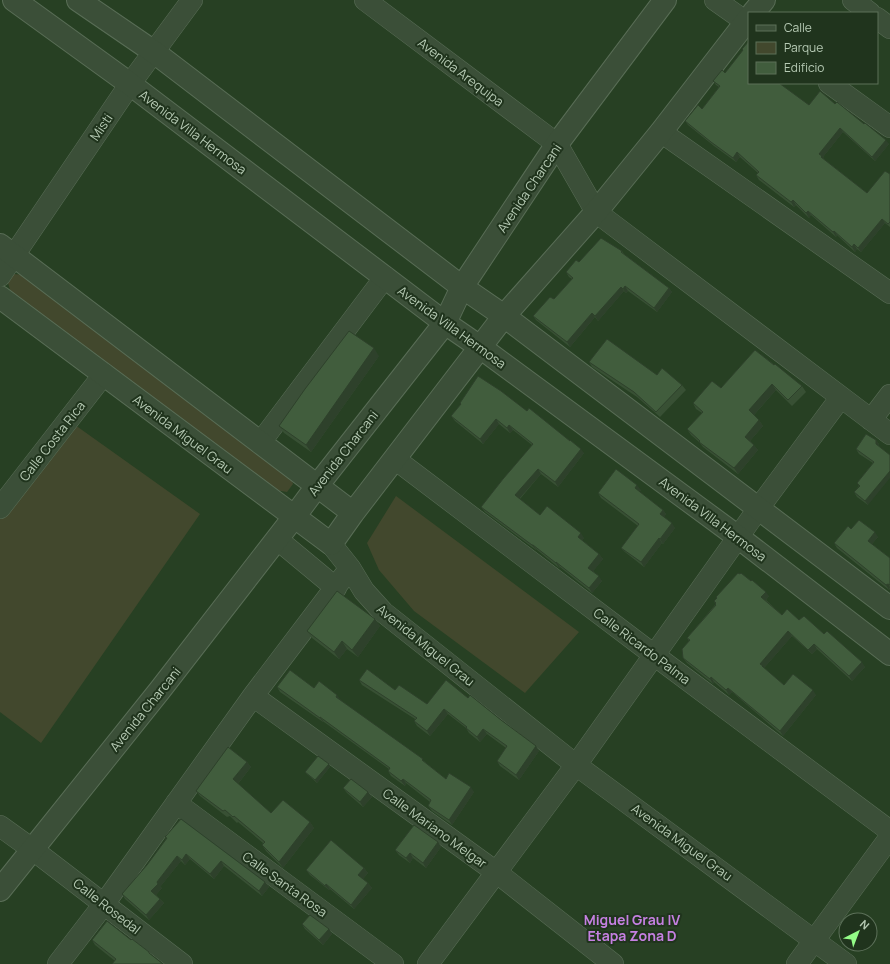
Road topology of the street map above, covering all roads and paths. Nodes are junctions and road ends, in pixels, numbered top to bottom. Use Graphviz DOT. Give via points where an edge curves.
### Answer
graph roads {
  1 [pos="14,0"];
  2 [pos="78,0"];
  3 [pos="192,0"];
  4 [pos="365,0"];
  5 [pos="715,0"];
  6 [pos="764,0"];
  7 [pos="853,0"];
  8 [pos="660,2"];
  9 [pos="755,12"];
  10 [pos="870,12"];
  11 [pos="748,18"];
  12 [pos="748,20"];
  13 [pos="154,52"];
  14 [pos="130,84"];
  15 [pos="830,84"];
  16 [pos="890,128"];
  17 [pos="661,132"];
  18 [pos="558,144"];
  19 [pos="596,212"];
  20 [pos="7,250"];
  21 [pos="0,276"];
  22 [pos="385,277"];
  23 [pos="462,287"];
  24 [pos="890,293"];
  25 [pos="0,297"];
  26 [pos="504,316"];
  27 [pos="445,323"];
  28 [pos="480,347"];
  29 [pos="104,374"];
  30 [pos="890,395"];
  31 [pos="841,397"];
  32 [pos="871,420"];
  33 [pos="890,434"];
  34 [pos="260,443"];
  35 [pos="394,459"];
  36 [pos="317,486"];
  37 [pos="0,508"];
  38 [pos="758,509"];
  39 [pos="352,513"];
  40 [pos="294,517"];
  41 [pos="738,537"];
  42 [pos="277,539"];
  43 [pos="331,544"];
  44 [pos="350,568"];
  45 [pos="336,588"];
  46 [pos="890,608"];
  47 [pos="890,654"];
  48 [pos="654,655"];
  49 [pos="253,696"];
  50 [pos="576,765"];
  51 [pos="176,804"];
  52 [pos="0,826"];
  53 [pos="890,831"];
  54 [pos="890,837"];
  55 [pos="32,849"];
  56 [pos="496,872"];
  57 [pos="0,890"];
  58 [pos="104,904"];
  59 [pos="815,940"];
  60 [pos="58,964"];
  61 [pos="182,964"];
  62 [pos="394,964"];
  63 [pos="428,964"];
  64 [pos="613,964"];
  65 [pos="798,964"];
  66 [pos="846,964"];
  1 -- 14 [label="street, Avenida Villa Hermosa"];
  2 -- 13 [label="street"];
  3 -- 13 [label="street, Misti"];
  4 -- 18 [label="street, Avenida Arequipa"];
  5 -- 11 [label="street"];
  6 -- 9 [label="street"];
  7 -- 10 [label="street"];
  8 -- 18 [label="street, Avenida Charcani"];
  12 -- 17 [label="street"];
  13 -- 14 [label="street, Misti"];
  13 -- 23 [label="street"];
  14 -- 20 [label="street, Misti"];
  14 -- 22 [label="street, Avenida Villa Hermosa"];
  15 -- 16 [label="street"];
  17 -- 19 [label="street"];
  17 -- 24 [label="street"];
  18 -- 19 [label="street"];
  18 -- 23 [label="street, Avenida Charcani"];
  19 -- 26 [label="street"];
  19 -- 31 [label="street"];
  20 -- 21 [label="street, Misti"];
  20 -- 34 [label="street"];
  22 -- 27 [label="street, Avenida Villa Hermosa"];
  22 -- 34 [label="street"];
  23 -- 26 [label="street"];
  23 -- 27 [label="street, Avenida Charcani"];
  25 -- 29 [label="street, Avenida Miguel Grau"];
  26 -- 28 [label="street"];
  26 -- 38 [label="street"];
  27 -- 28 [label="street, Avenida Villa Hermosa"];
  27 -- 36 [label="street, Avenida Charcani"];
  28 -- 35 [label="street"];
  28 -- 41 [label="street, Avenida Villa Hermosa"];
  29 -- 37 [label="street, Calle Costa Rica"];
  29 -- 40 [label="street, Avenida Miguel Grau"];
  30 -- 32 [label="street"];
  31 -- 32 [label="street"];
  31 -- 38 [label="street"];
  32 -- 33 [label="street"];
  34 -- 36 [label="street"];
  35 -- 39 [label="street"];
  35 -- 48 [label="street, Calle Ricardo Palma"];
  36 -- 39 [label="street"];
  36 -- 40 [label="street, Avenida Charcani"];
  38 -- 41 [label="street"];
  38 -- 46 [label="street"];
  39 -- 43 [label="street"];
  40 -- 42 [label="street, Avenida Charcani"];
  40 -- 43 [label="street, Avenida Miguel Grau"];
  41 -- 47 [label="street, Avenida Villa Hermosa"];
  41 -- 48 [label="street"];
  42 -- 45 [label="street"];
  42 -- 55 [label="street, Avenida Charcani"];
  43 -- 44 [label="street, Avenida Miguel Grau"];
  44 -- 45 [label="street"];
  44 -- 50 [label="street, Avenida Miguel Grau" via="364,591 383,612"];
  45 -- 49 [label="street"];
  48 -- 50 [label="street"];
  48 -- 53 [label="street, Calle Ricardo Palma"];
  49 -- 51 [label="street"];
  49 -- 56 [label="street, Calle Mariano Melgar"];
  50 -- 56 [label="street"];
  50 -- 59 [label="street, Avenida Miguel Grau"];
  51 -- 58 [label="street"];
  51 -- 62 [label="street, Calle Santa Rosa"];
  52 -- 55 [label="street, Calle Rosedal"];
  54 -- 59 [label="street"];
  55 -- 57 [label="street, Avenida Charcani"];
  55 -- 58 [label="street, Calle Rosedal"];
  56 -- 63 [label="street"];
  56 -- 64 [label="street, Calle Mariano Melgar"];
  58 -- 60 [label="street"];
  58 -- 61 [label="street, Calle Rosedal"];
  59 -- 65 [label="street"];
  59 -- 66 [label="street, Avenida Miguel Grau"];
}
